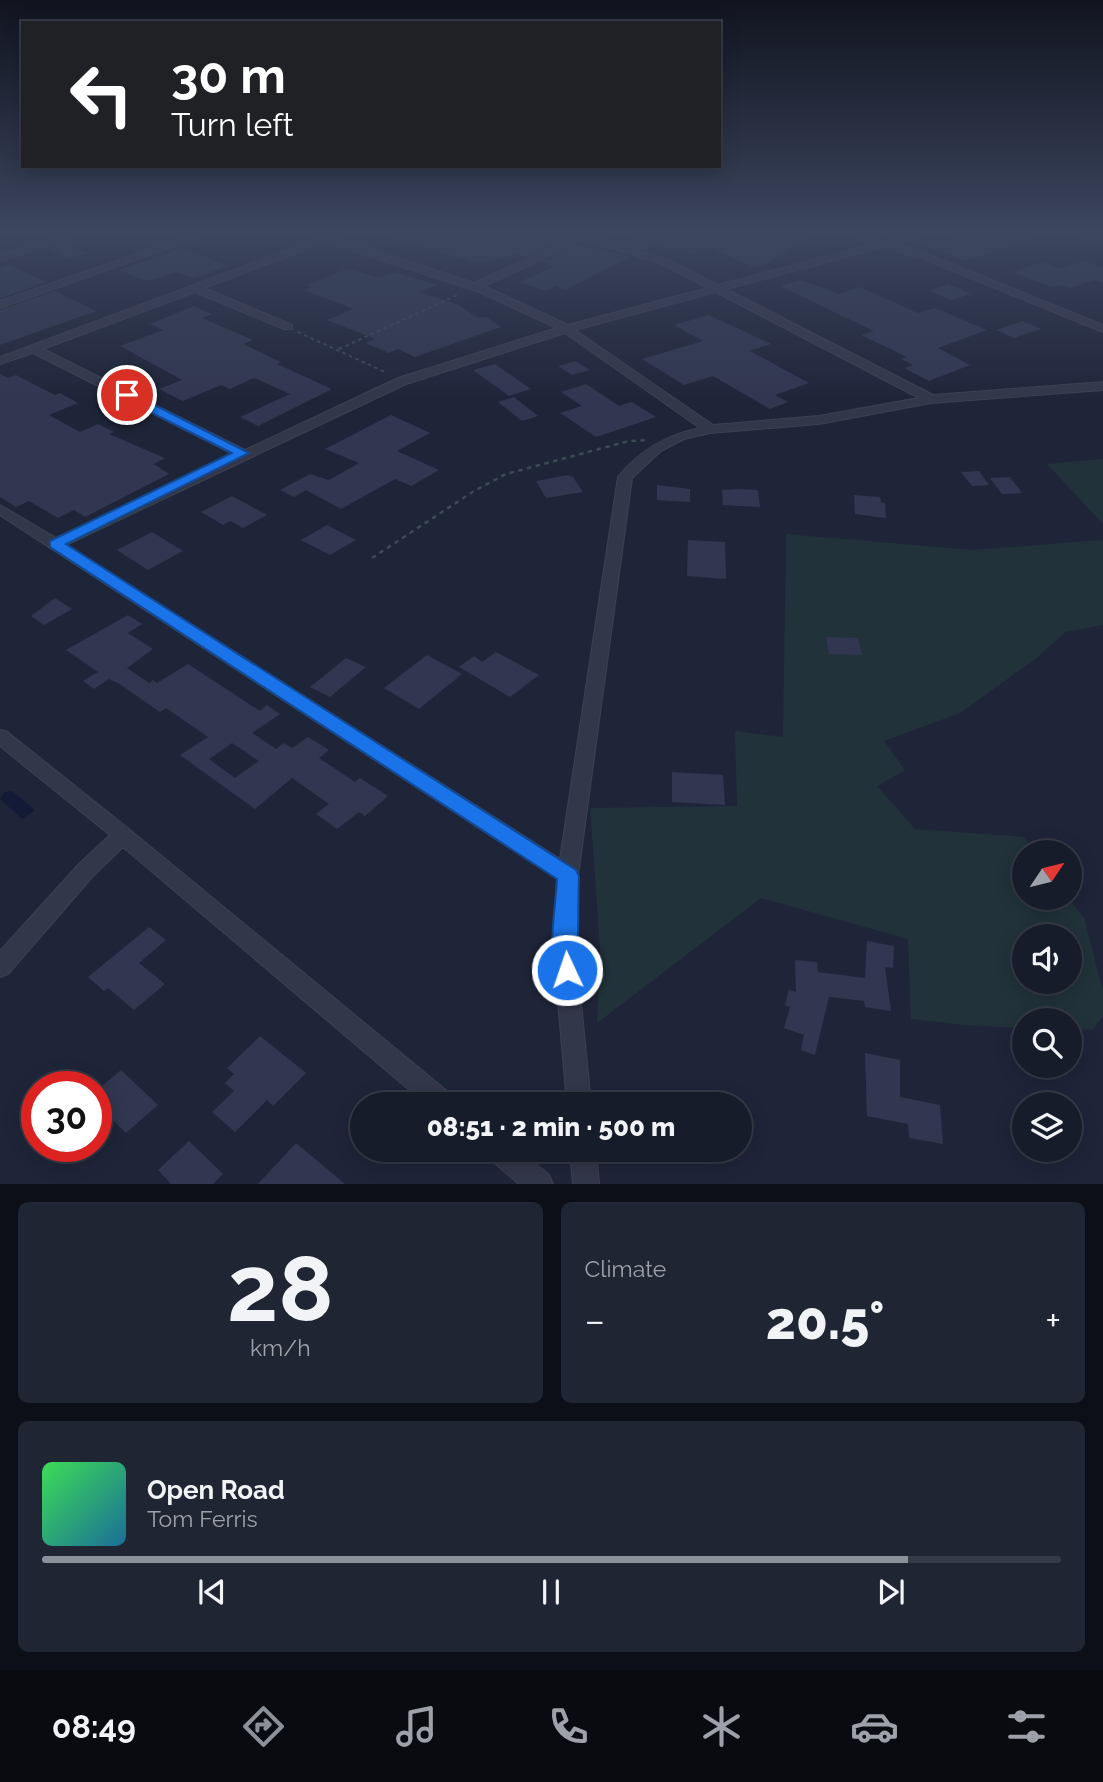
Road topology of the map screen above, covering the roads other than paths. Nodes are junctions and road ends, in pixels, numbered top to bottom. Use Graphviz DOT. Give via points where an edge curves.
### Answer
graph roads {
  1 [pos="45,289"];
  2 [pos="197,289"];
  3 [pos="476,289"];
  4 [pos="719,289"];
  5 [pos="720,289"];
  6 [pos="1002,289"];
  7 [pos="0,305"];
  8 [pos="288,327"];
  9 [pos="566,329"];
  10 [pos="1103,329"];
  11 [pos="34,349"];
  12 [pos="0,361"];
  13 [pos="1103,386"];
  14 [pos="931,399"];
  15 [pos="710,429"];
  16 [pos="242,453"];
  17 [pos="0,509"];
  18 [pos="55,544"];
  19 [pos="0,736"];
  20 [pos="123,835"];
  21 [pos="568,876"];
  22 [pos="0,967"];
  23 [pos="430,1092"];
  24 [pos="578,1092"];
  25 [pos="513,1162"];
  26 [pos="584,1162"];
  27 [pos="540,1184"];
  28 [pos="586,1184"];
  1 -- 7 [label="street"];
  2 -- 8 [label="street"];
  2 -- 11 [label="street"];
  3 -- 9 [label="street"];
  4 -- 9 [label="street"];
  5 -- 14 [label="street"];
  6 -- 10 [label="street"];
  9 -- 15 [label="street"];
  9 -- 16 [label="street" via="402,381"];
  11 -- 12 [label="street"];
  11 -- 16 [label="street"];
  13 -- 14 [label="street"];
  14 -- 15 [label="street" via="819,420"];
  15 -- 21 [label="street" via="656,448 625,477"];
  16 -- 18 [label="street"];
  17 -- 18 [label="street"];
  18 -- 21 [label="street"];
  19 -- 20 [label="street"];
  20 -- 22 [label="street"];
  20 -- 23 [label="street"];
  21 -- 24 [label="street" via="565,943"];
  25 -- 27 [label="street"];
  26 -- 28 [label="street"];
}
